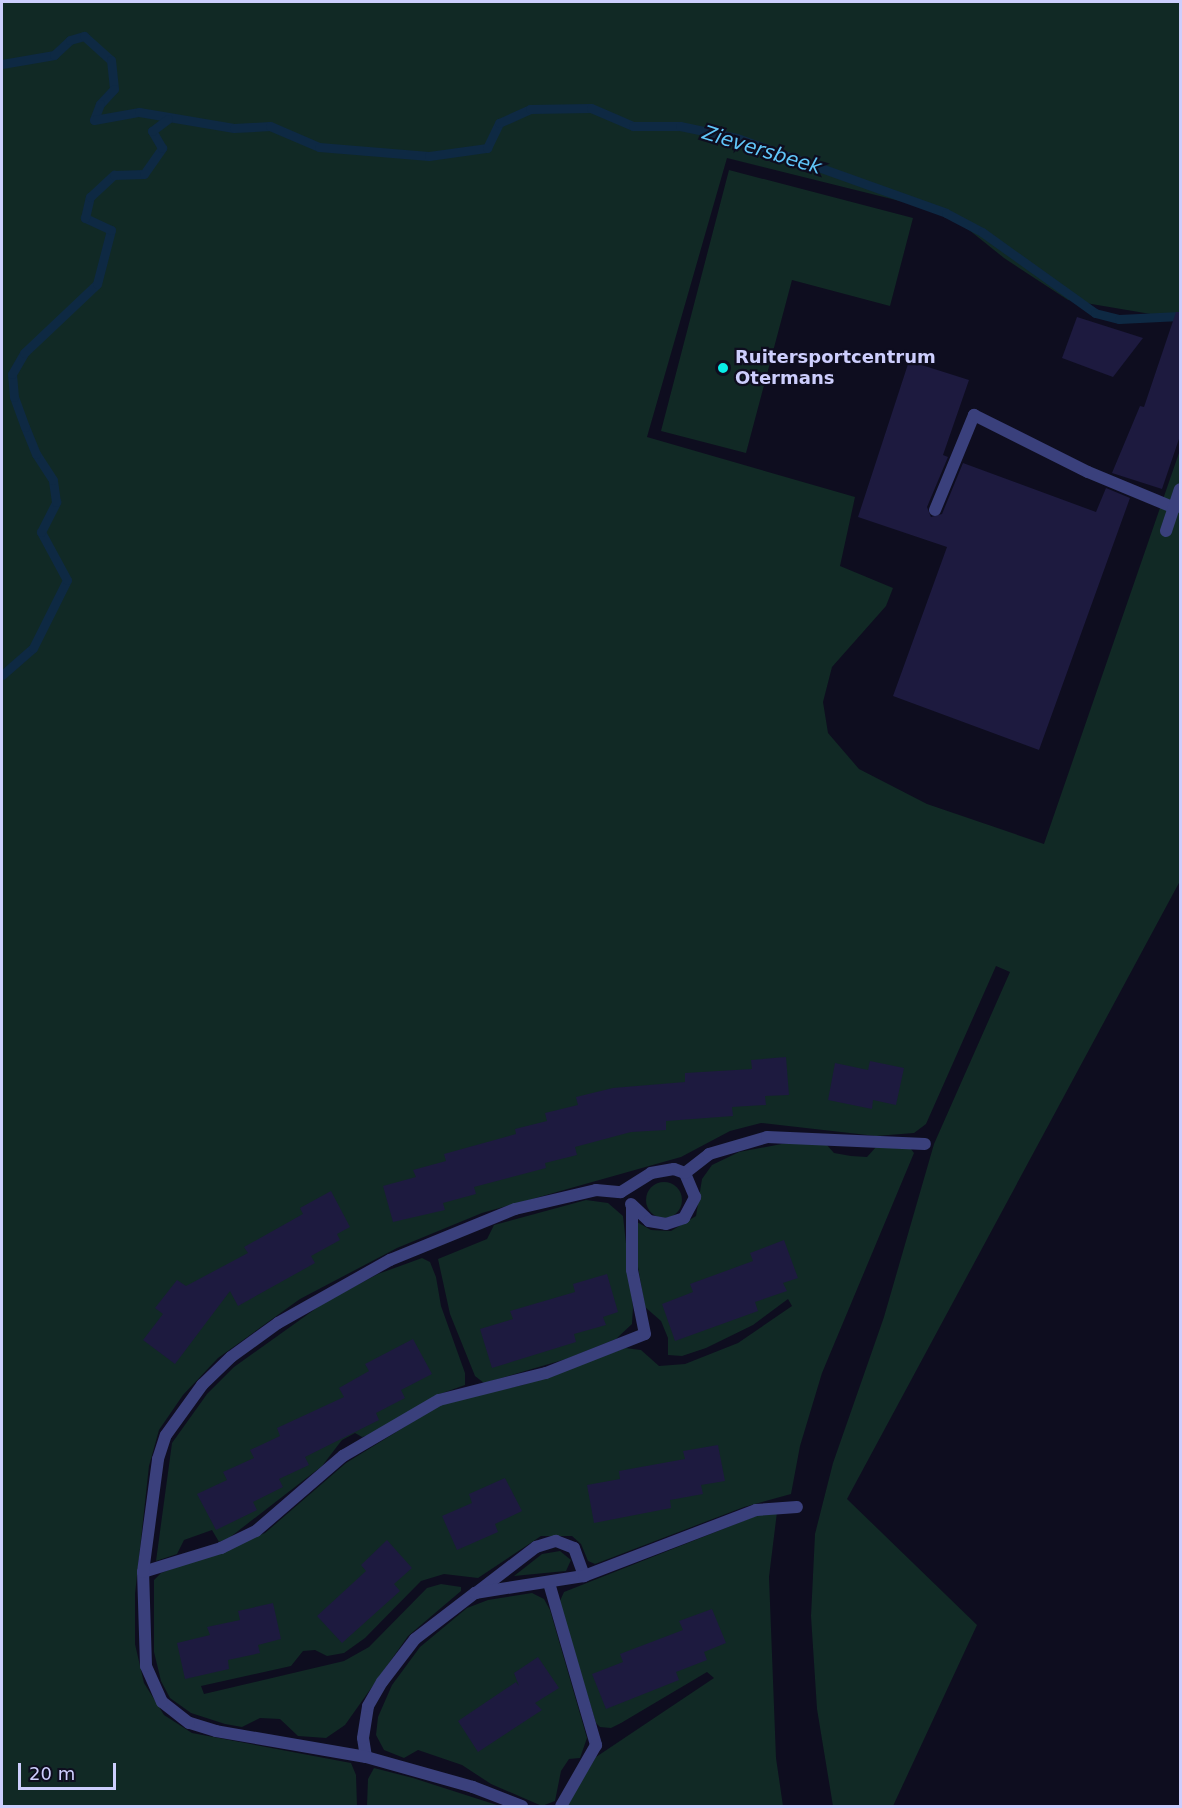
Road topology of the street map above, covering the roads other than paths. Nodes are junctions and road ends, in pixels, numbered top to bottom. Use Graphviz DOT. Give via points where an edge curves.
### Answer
graph roads {
  1 [pos="1180,489"];
  2 [pos="1174,508"];
  3 [pos="935,510"];
  4 [pos="1166,531"];
  5 [pos="925,1144"];
  6 [pos="685,1173"];
  7 [pos="621,1192"];
  8 [pos="632,1206"];
  9 [pos="797,1507"];
  10 [pos="143,1572"];
  11 [pos="584,1576"];
  12 [pos="549,1583"];
  13 [pos="475,1593"];
  14 [pos="366,1757"];
  15 [pos="522,1806"];
  16 [pos="561,1806"];
  1 -- 2 [label="lane"];
  2 -- 3 [label="lane" via="1088,472 974,415"];
  2 -- 4 [label="lane"];
  5 -- 6 [label="lane" via="767,1137 709,1154"];
  6 -- 7 [label="lane" via="674,1169 651,1173"];
  6 -- 8 [label="lane" via="695,1197 684,1218 666,1224 650,1221"];
  7 -- 8 [label="lane"];
  7 -- 10 [label="lane" via="596,1190 542,1202 400,1256 278,1323 231,1357 202,1385 166,1435 158,1459"];
  8 -- 10 [label="lane" via="632,1270 645,1334 546,1372 439,1400 343,1456 256,1530 221,1548"];
  9 -- 11 [label="lane" via="774,1507 739,1516"];
  10 -- 14 [label="lane" via="146,1666 162,1702 174,1714 216,1731"];
  11 -- 12 [label="lane"];
  11 -- 13 [label="lane" via="574,1548 556,1541 536,1547"];
  12 -- 13 [label="lane"];
  12 -- 16 [label="lane" via="596,1744"];
  13 -- 14 [label="lane" via="415,1639 382,1682 368,1706 363,1738"];
  14 -- 15 [label="lane" via="473,1787"];
}
